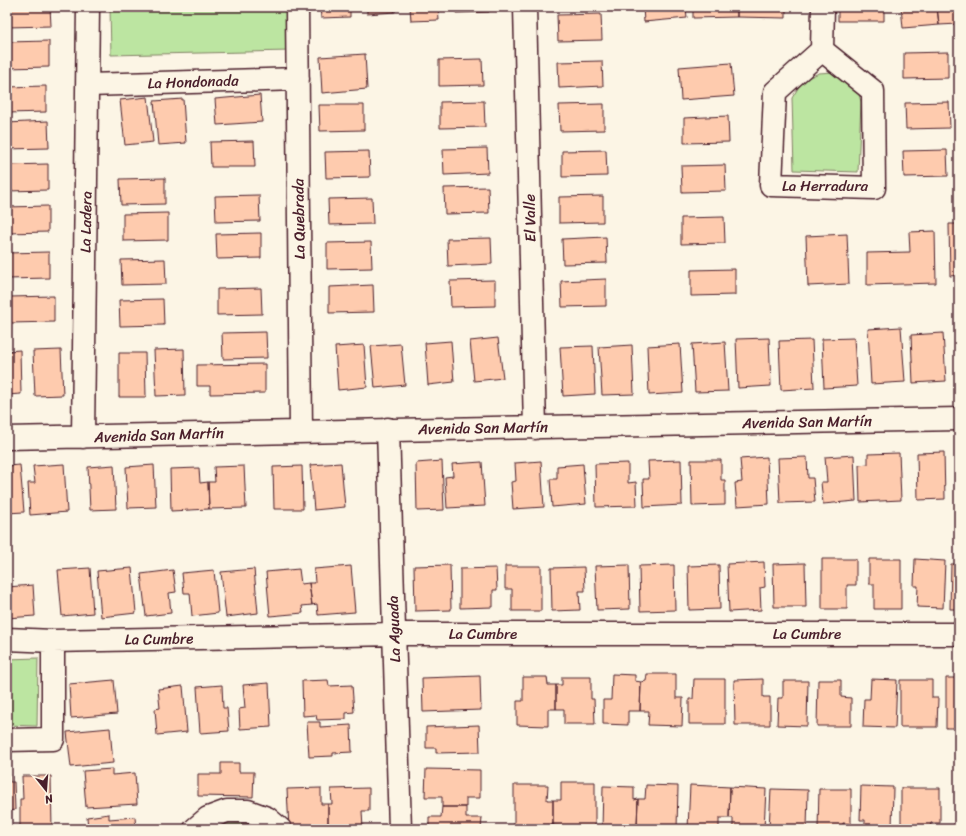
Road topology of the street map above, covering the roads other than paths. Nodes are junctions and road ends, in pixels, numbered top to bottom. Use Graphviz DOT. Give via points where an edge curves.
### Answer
graph roads {
  1 [pos="88,7"];
  2 [pos="297,7"];
  3 [pos="525,7"];
  4 [pos="822,7"];
  5 [pos="822,50"];
  6 [pos="298,78"];
  7 [pos="88,85"];
  8 [pos="959,419"];
  9 [pos="535,428"];
  10 [pos="388,429"];
  11 [pos="301,431"];
  12 [pos="83,436"];
  13 [pos="7,438"];
  14 [pos="394,634"];
  15 [pos="959,634"];
  16 [pos="7,638"];
  17 [pos="52,641"];
  18 [pos="7,740"];
  19 [pos="195,829"];
  20 [pos="280,829"];
  21 [pos="400,829"];
  1 -- 7 [label="street, La Ladera"];
  2 -- 6 [label="street, La Quebrada"];
  3 -- 9 [label="street, El Valle"];
  4 -- 5 [label="street"];
  5 -- 5 [label="street, La Herradura" via="775,92 771,185 874,188 873,91"];
  6 -- 7 [label="street, La Hondonada"];
  6 -- 11 [label="street, La Quebrada"];
  7 -- 12 [label="street, La Ladera"];
  8 -- 9 [label="street, Avenida San Martín"];
  9 -- 10 [label="street, Avenida San Martín"];
  10 -- 11 [label="street, Avenida San Martín"];
  10 -- 14 [label="street, La Aguada"];
  11 -- 12 [label="street, Avenida San Martín"];
  12 -- 13 [label="street, Avenida San Martín"];
  14 -- 15 [label="street, La Cumbre"];
  14 -- 17 [label="street, La Cumbre"];
  14 -- 21 [label="street, La Aguada"];
  16 -- 17 [label="street, La Cumbre"];
  17 -- 18 [label="street" via="53,739"];
  19 -- 20 [label="street" via="208,818 227,811 248,811 267,818"];
}
